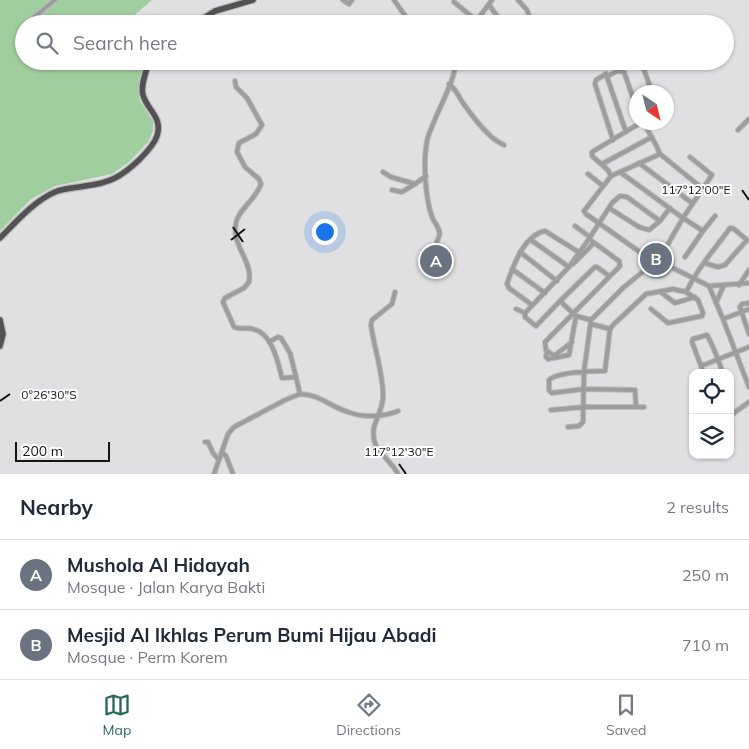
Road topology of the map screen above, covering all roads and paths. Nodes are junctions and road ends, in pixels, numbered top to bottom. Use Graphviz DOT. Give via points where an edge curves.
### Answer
graph roads {
  1 [pos="55,0"];
  2 [pos="253,0"];
  3 [pos="343,0"];
  4 [pos="352,0"];
  5 [pos="394,0"];
  6 [pos="492,0"];
  7 [pos="518,0"];
  8 [pos="454,2"];
  9 [pos="489,5"];
  10 [pos="37,15"];
  11 [pos="209,15"];
  12 [pos="405,15"];
  13 [pos="468,15"];
  14 [pos="482,15"];
  15 [pos="496,15"];
  16 [pos="529,15"];
  17 [pos="148,70"];
  18 [pos="455,70"];
  19 [pos="621,70"];
  20 [pos="644,70"];
  21 [pos="608,76"];
  22 [pos="235,81"];
  23 [pos="449,84"];
  24 [pos="649,85"];
  25 [pos="629,86"];
  26 [pos="749,119"];
  27 [pos="629,130"];
  28 [pos="647,130"];
  29 [pos="738,130"];
  30 [pos="626,132"];
  31 [pos="652,137"];
  32 [pos="612,140"];
  33 [pos="504,145"];
  34 [pos="660,154"];
  35 [pos="690,157"];
  36 [pos="639,163"];
  37 [pos="602,164"];
  38 [pos="383,172"];
  39 [pos="620,172"];
  40 [pos="588,174"];
  41 [pos="426,176"];
  42 [pos="611,176"];
  43 [pos="415,184"];
  44 [pos="603,186"];
  45 [pos="702,188"];
  46 [pos="392,190"];
  47 [pos="692,203"];
  48 [pos="610,208"];
  49 [pos="670,208"];
  50 [pos="715,216"];
  51 [pos="684,218"];
  52 [pos="660,221"];
  53 [pos="599,223"];
  54 [pos="575,226"];
  55 [pos="703,231"];
  56 [pos="0,238"];
  57 [pos="589,238"];
  58 [pos="531,240"];
  59 [pos="748,240"];
  60 [pos="594,243"];
  61 [pos="665,248"];
  62 [pos="520,252"];
  63 [pos="580,253"];
  64 [pos="644,254"];
  65 [pos="685,257"];
  66 [pos="705,262"];
  67 [pos="450,264"];
  68 [pos="570,267"];
  69 [pos="671,267"];
  70 [pos="512,269"];
  71 [pos="645,270"];
  72 [pos="749,270"];
  73 [pos="609,276"];
  74 [pos="694,278"];
  75 [pos="557,281"];
  76 [pos="749,283"];
  77 [pos="724,285"];
  78 [pos="739,285"];
  79 [pos="709,286"];
  80 [pos="395,292"];
  81 [pos="686,292"];
  82 [pos="545,293"];
  83 [pos="662,293"];
  84 [pos="695,298"];
  85 [pos="560,302"];
  86 [pos="716,303"];
  87 [pos="749,303"];
  88 [pos="532,305"];
  89 [pos="516,309"];
  90 [pos="651,309"];
  91 [pos="749,309"];
  92 [pos="742,312"];
  93 [pos="525,313"];
  94 [pos="572,313"];
  95 [pos="576,316"];
  96 [pos="724,318"];
  97 [pos="0,320"];
  98 [pos="591,322"];
  99 [pos="610,329"];
  100 [pos="749,334"];
  101 [pos="269,342"];
  102 [pos="572,342"];
  103 [pos="0,346"];
  104 [pos="749,347"];
  105 [pos="736,352"];
  106 [pos="555,357"];
  107 [pos="718,359"];
  108 [pos="701,366"];
  109 [pos="702,369"];
  110 [pos="722,369"];
  111 [pos="584,371"];
  112 [pos="296,377"];
  113 [pos="748,384"];
  114 [pos="584,389"];
  115 [pos="300,394"];
  116 [pos="749,402"];
  117 [pos="584,407"];
  118 [pos="636,407"];
  119 [pos="644,407"];
  120 [pos="551,410"];
  121 [pos="398,411"];
  122 [pos="733,414"];
  123 [pos="377,417"];
  124 [pos="568,427"];
  125 [pos="205,442"];
  126 [pos="222,452"];
  127 [pos="219,460"];
  128 [pos="214,474"];
  129 [pos="233,474"];
  130 [pos="398,474"];
  1 -- 10 [label="street"];
  2 -- 11 [label="highway"];
  3 -- 4 [label="street" via="349,4"];
  5 -- 12 [label="street"];
  6 -- 9 [label="street"];
  7 -- 16 [label="street"];
  8 -- 13 [label="street"];
  9 -- 14 [label="street"];
  9 -- 15 [label="street"];
  17 -- 56 [label="highway" via="142,92 155,113 159,130 157,138 144,154 112,181 64,189 42,199"];
  18 -- 23 [label="street"];
  19 -- 21 [label="street"];
  19 -- 25 [label="street"];
  20 -- 24 [label="street"];
  21 -- 30 [label="street"];
  21 -- 32 [label="street" via="606,74 596,80 595,84"];
  22 -- 101 [label="street" via="262,125 256,134 240,143 237,152 245,168 259,178 261,184 236,223 236,238 250,270 250,282 223,302 234,328 257,330"];
  23 -- 33 [label="street" via="494,142"];
  23 -- 41 [label="street" via="427,140"];
  26 -- 29 [label="street"];
  27 -- 30 [label="street"];
  28 -- 31 [label="street"];
  30 -- 32 [label="street"];
  31 -- 34 [label="street"];
  31 -- 37 [label="street"];
  32 -- 37 [label="street" via="592,152 592,156"];
  34 -- 36 [label="street"];
  34 -- 45 [label="street"];
  35 -- 45 [label="street" via="711,173"];
  36 -- 39 [label="street"];
  36 -- 47 [label="street"];
  37 -- 42 [label="street"];
  38 -- 43 [label="street"];
  39 -- 42 [label="street"];
  39 -- 49 [label="street"];
  40 -- 44 [label="street"];
  41 -- 43 [label="street"];
  41 -- 67 [label="street" via="430,208 440,232 437,243"];
  42 -- 44 [label="street"];
  43 -- 46 [label="street" via="401,193"];
  44 -- 53 [label="street" via="584,211"];
  45 -- 47 [label="street"];
  47 -- 51 [label="street"];
  48 -- 52 [label="street" via="643,230 652,229"];
  48 -- 52 [label="street" via="618,198 627,197"];
  48 -- 53 [label="street"];
  49 -- 51 [label="street"];
  49 -- 52 [label="street"];
  50 -- 55 [label="street"];
  51 -- 55 [label="street"];
  51 -- 61 [label="street"];
  53 -- 57 [label="street"];
  53 -- 64 [label="street"];
  54 -- 57 [label="street"];
  55 -- 65 [label="street"];
  57 -- 60 [label="street"];
  57 -- 63 [label="street"];
  58 -- 62 [label="street"];
  58 -- 63 [label="street" via="545,231"];
  58 -- 68 [label="street"];
  59 -- 66 [label="street" via="725,265 718,267"];
  59 -- 66 [label="street" via="730,228"];
  60 -- 68 [label="street"];
  60 -- 73 [label="street" via="620,262"];
  61 -- 64 [label="street" via="656,247"];
  61 -- 69 [label="street" via="672,257"];
  62 -- 70 [label="street"];
  62 -- 75 [label="street"];
  63 -- 68 [label="street"];
  64 -- 71 [label="street"];
  66 -- 74 [label="street"];
  68 -- 75 [label="street"];
  69 -- 71 [label="street" via="659,276"];
  69 -- 74 [label="street"];
  70 -- 82 [label="street"];
  70 -- 88 [label="street" via="508,287"];
  71 -- 98 [label="street"];
  72 -- 78 [label="street"];
  73 -- 85 [label="street" via="595,267"];
  73 -- 94 [label="street"];
  74 -- 79 [label="street"];
  74 -- 81 [label="street"];
  75 -- 82 [label="street"];
  76 -- 78 [label="street"];
  77 -- 78 [label="street"];
  77 -- 79 [label="street"];
  77 -- 86 [label="street"];
  79 -- 86 [label="street"];
  80 -- 123 [label="street" via="392,304 371,323 383,399"];
  81 -- 83 [label="street" via="676,289"];
  81 -- 84 [label="street"];
  82 -- 88 [label="street"];
  83 -- 84 [label="street" via="675,303"];
  83 -- 99 [label="street" via="646,294"];
  84 -- 90 [label="street" via="702,316 668,323"];
  85 -- 93 [label="street" via="536,326 525,317"];
  85 -- 94 [label="street"];
  86 -- 96 [label="street"];
  87 -- 92 [label="street" via="740,305"];
  88 -- 93 [label="street"];
  89 -- 93 [label="street"];
  91 -- 92 [label="street"];
  92 -- 96 [label="street"];
  92 -- 100 [label="street"];
  94 -- 95 [label="street"];
  94 -- 106 [label="street" via="545,342 547,358"];
  95 -- 98 [label="street"];
  95 -- 102 [label="street"];
  96 -- 105 [label="street"];
  97 -- 103 [label="highway" via="3,334"];
  98 -- 99 [label="street"];
  98 -- 111 [label="street"];
  99 -- 111 [label="street" via="604,371"];
  101 -- 112 [label="street" via="279,361 282,378"];
  101 -- 112 [label="street" via="280,338 290,353"];
  102 -- 106 [label="street"];
  102 -- 106 [label="street" via="569,355"];
  104 -- 105 [label="street"];
  105 -- 107 [label="street"];
  105 -- 113 [label="street"];
  107 -- 108 [label="street"];
  107 -- 108 [label="street" via="707,334 699,336 692,340"];
  107 -- 110 [label="street"];
  108 -- 109 [label="street"];
  111 -- 114 [label="street"];
  111 -- 114 [label="street" via="553,376 549,380 551,393"];
  112 -- 115 [label="street"];
  114 -- 117 [label="street"];
  114 -- 118 [label="street" via="635,390"];
  115 -- 123 [label="street" via="323,399 348,412"];
  115 -- 126 [label="street" via="234,427"];
  116 -- 122 [label="street"];
  117 -- 118 [label="street"];
  117 -- 120 [label="street"];
  117 -- 124 [label="street" via="582,424"];
  118 -- 119 [label="street"];
  121 -- 123 [label="street"];
  123 -- 130 [label="street" via="373,433 376,446"];
  125 -- 127 [label="street"];
  126 -- 127 [label="street"];
  126 -- 129 [label="street"];
  127 -- 128 [label="street"];
}
